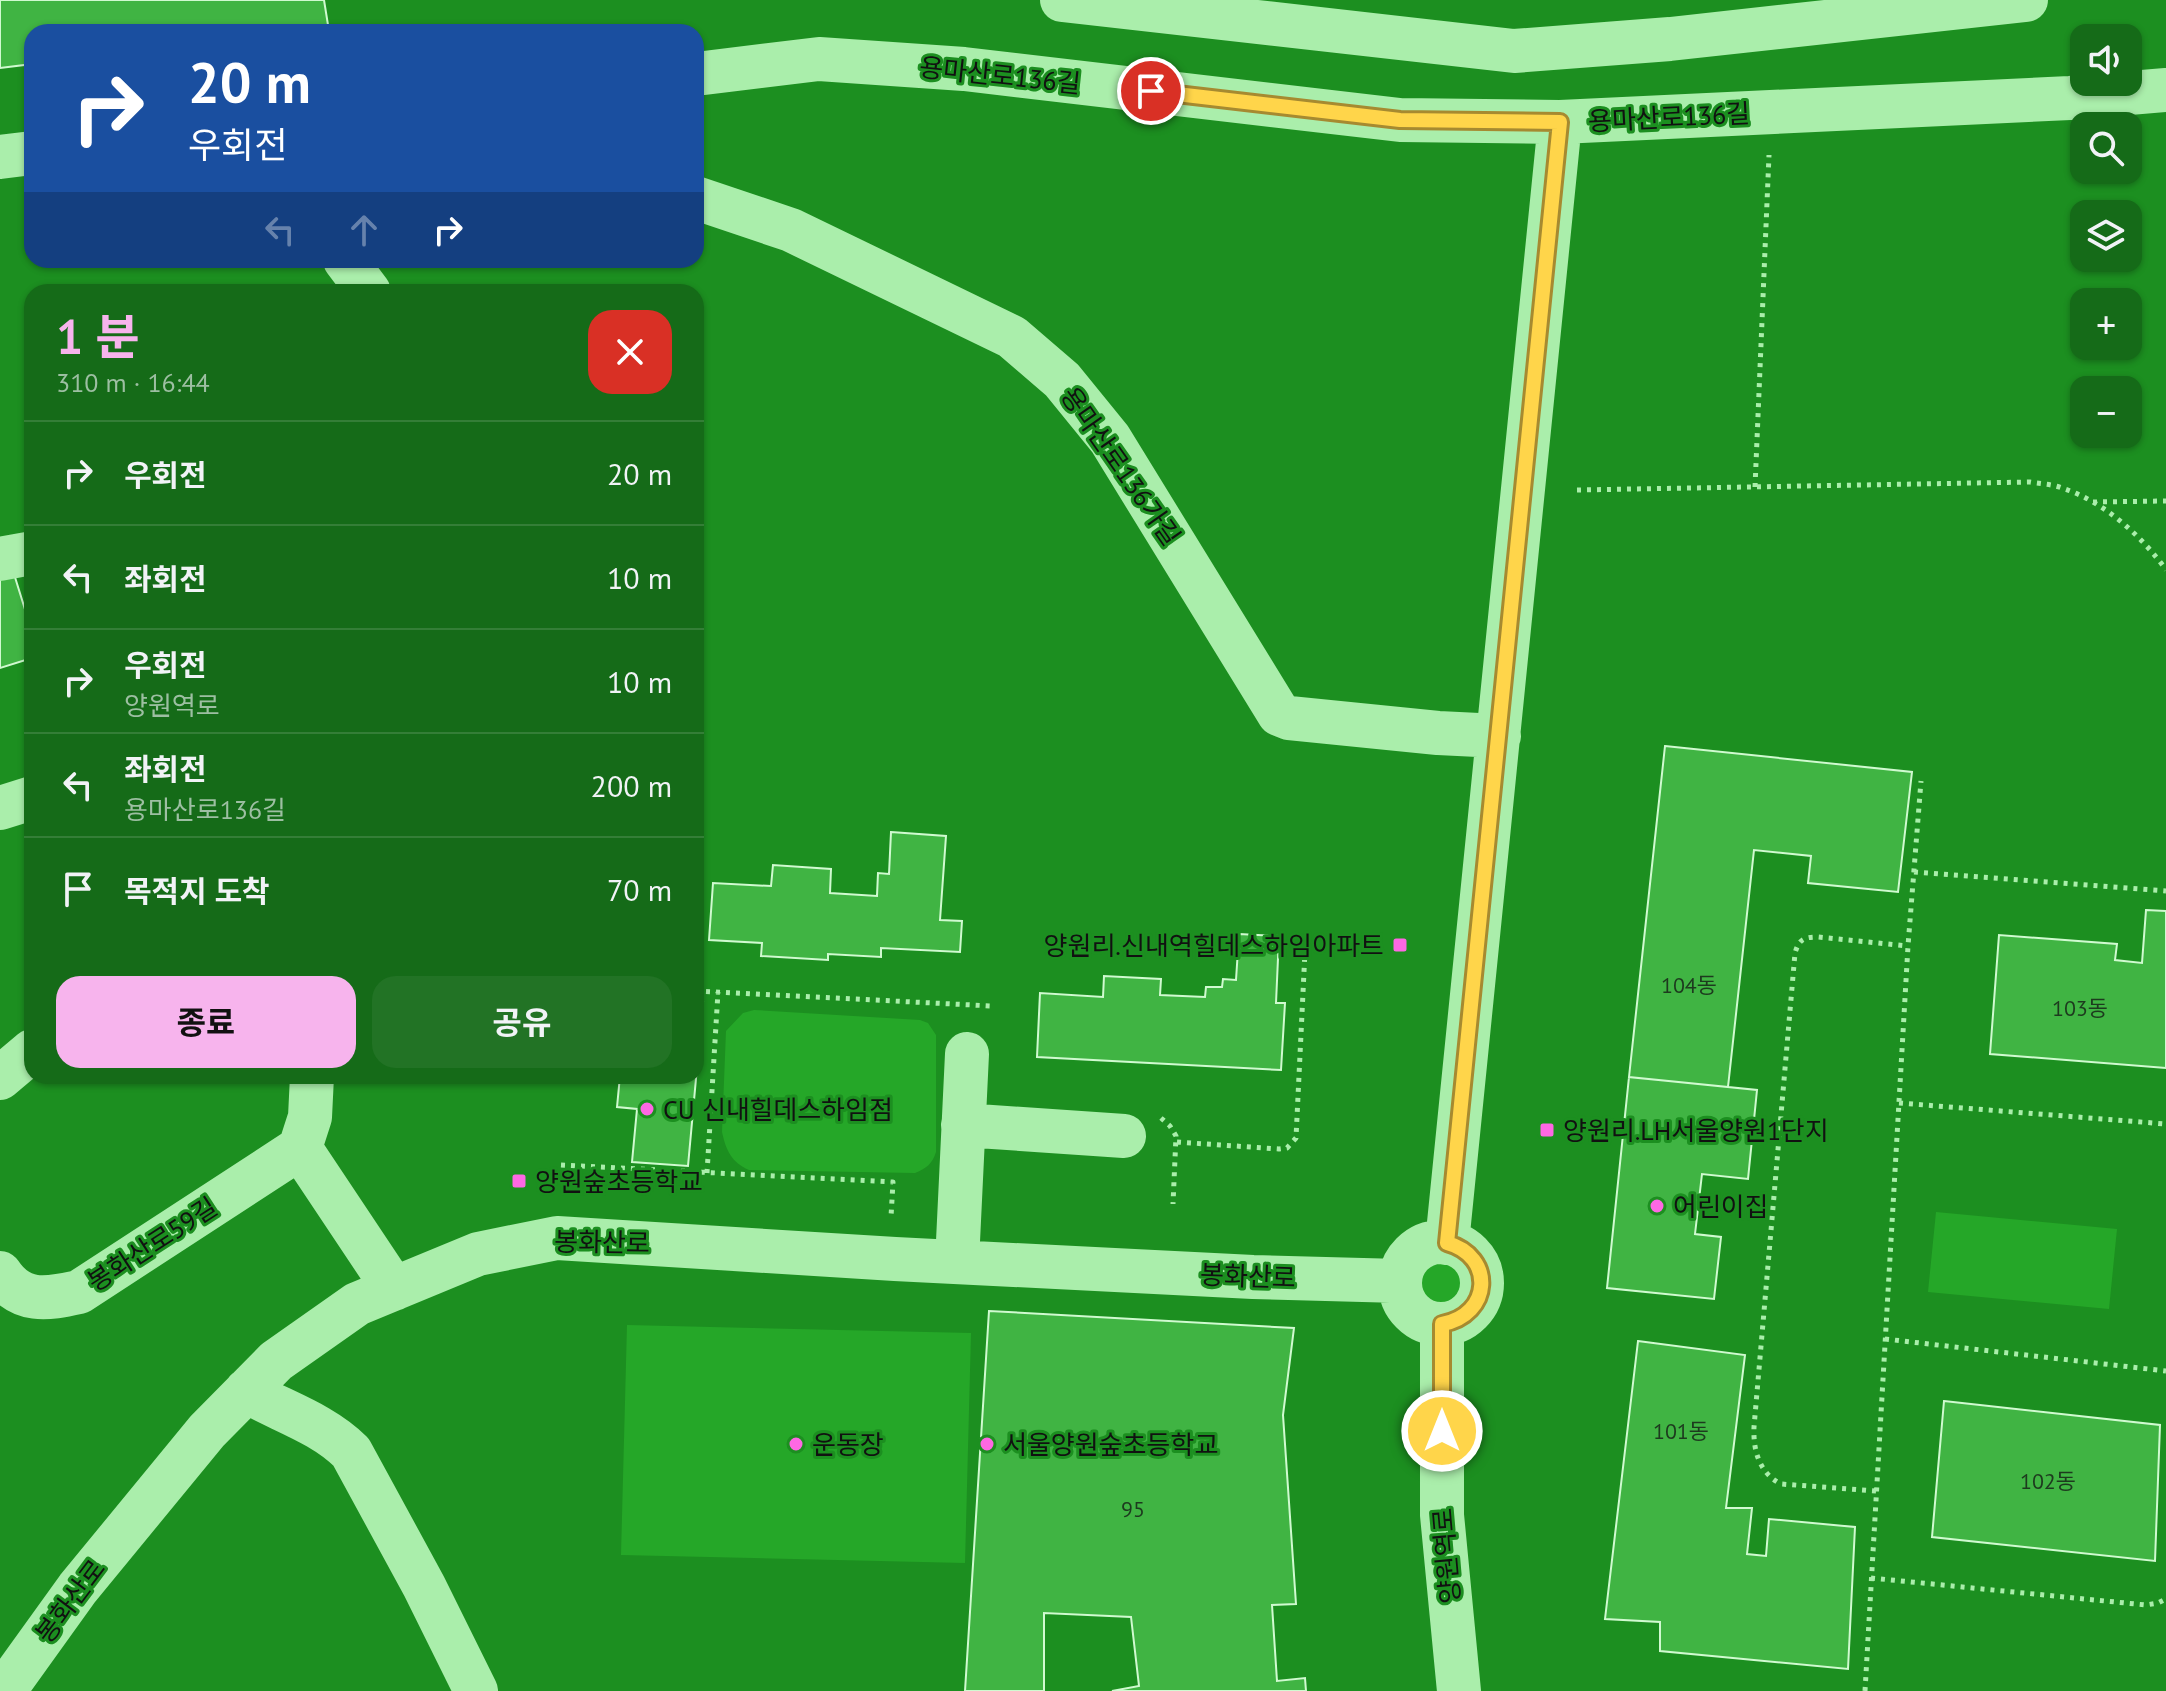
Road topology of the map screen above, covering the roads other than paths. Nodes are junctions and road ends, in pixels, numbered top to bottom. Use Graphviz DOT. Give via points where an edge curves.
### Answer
graph roads {
  1 [pos="1062,0"];
  2 [pos="2026,0"];
  3 [pos="704,73"];
  4 [pos="2166,90"];
  5 [pos="1560,122"];
  6 [pos="24,154"];
  7 [pos="0,157"];
  8 [pos="704,201"];
  9 [pos="24,554"];
  10 [pos="0,559"];
  11 [pos="1499,736"];
  12 [pos="24,800"];
  13 [pos="0,808"];
  14 [pos="967,1054"];
  15 [pos="24,1058"];
  16 [pos="0,1078"];
  17 [pos="312,1084"];
  18 [pos="963,1125"];
  19 [pos="1143,1127"];
  20 [pos="300,1148"];
  21 [pos="1447,1243"];
  22 [pos="957,1262"];
  23 [pos="0,1273"];
  24 [pos="1392,1281"];
  25 [pos="394,1289"];
  26 [pos="1442,1324"];
  27 [pos="246,1391"];
  28 [pos="4,1691"];
  29 [pos="476,1691"];
  30 [pos="1459,1691"];
  1 -- 2 [label="street" via="1514,51"];
  3 -- 5 [label="street, 용마산로136길" via="819,59 964,69 1400,120"];
  4 -- 5 [label="street, 용마산로136길"];
  5 -- 11 [label="street"];
  6 -- 7 [label="street"];
  8 -- 11 [label="street, 용마산로136가길" via="791,230 1012,337 1062,380 1110,439 1279,714"];
  9 -- 10 [label="street"];
  11 -- 21 [label="street"];
  12 -- 13 [label="street"];
  14 -- 18 [label="street"];
  15 -- 16 [label="street"];
  17 -- 20 [label="street" via="310,1117"];
  18 -- 19 [label="street"];
  18 -- 22 [label="street"];
  20 -- 23 [label="street, 봉화산로59길" via="79,1292 52,1298 23,1295"];
  20 -- 25 [label="street"];
  21 -- 24 [label="street" via="1420,1248"];
  21 -- 26 [label="street" via="1470,1254 1482,1279 1476,1304 1456,1321"];
  22 -- 24 [label="street, 봉화산로"];
  22 -- 25 [label="street, 봉화산로" via="557,1238 478,1254"];
  24 -- 26 [label="street" via="1417,1317"];
  25 -- 27 [label="street, 봉화산로" via="357,1304 276,1361"];
  26 -- 30 [label="street, 양원역로" via="1442,1515"];
  27 -- 28 [label="street, 봉화산로" via="78,1588"];
  27 -- 29 [label="street" via="337,1438 351,1452"];
}
